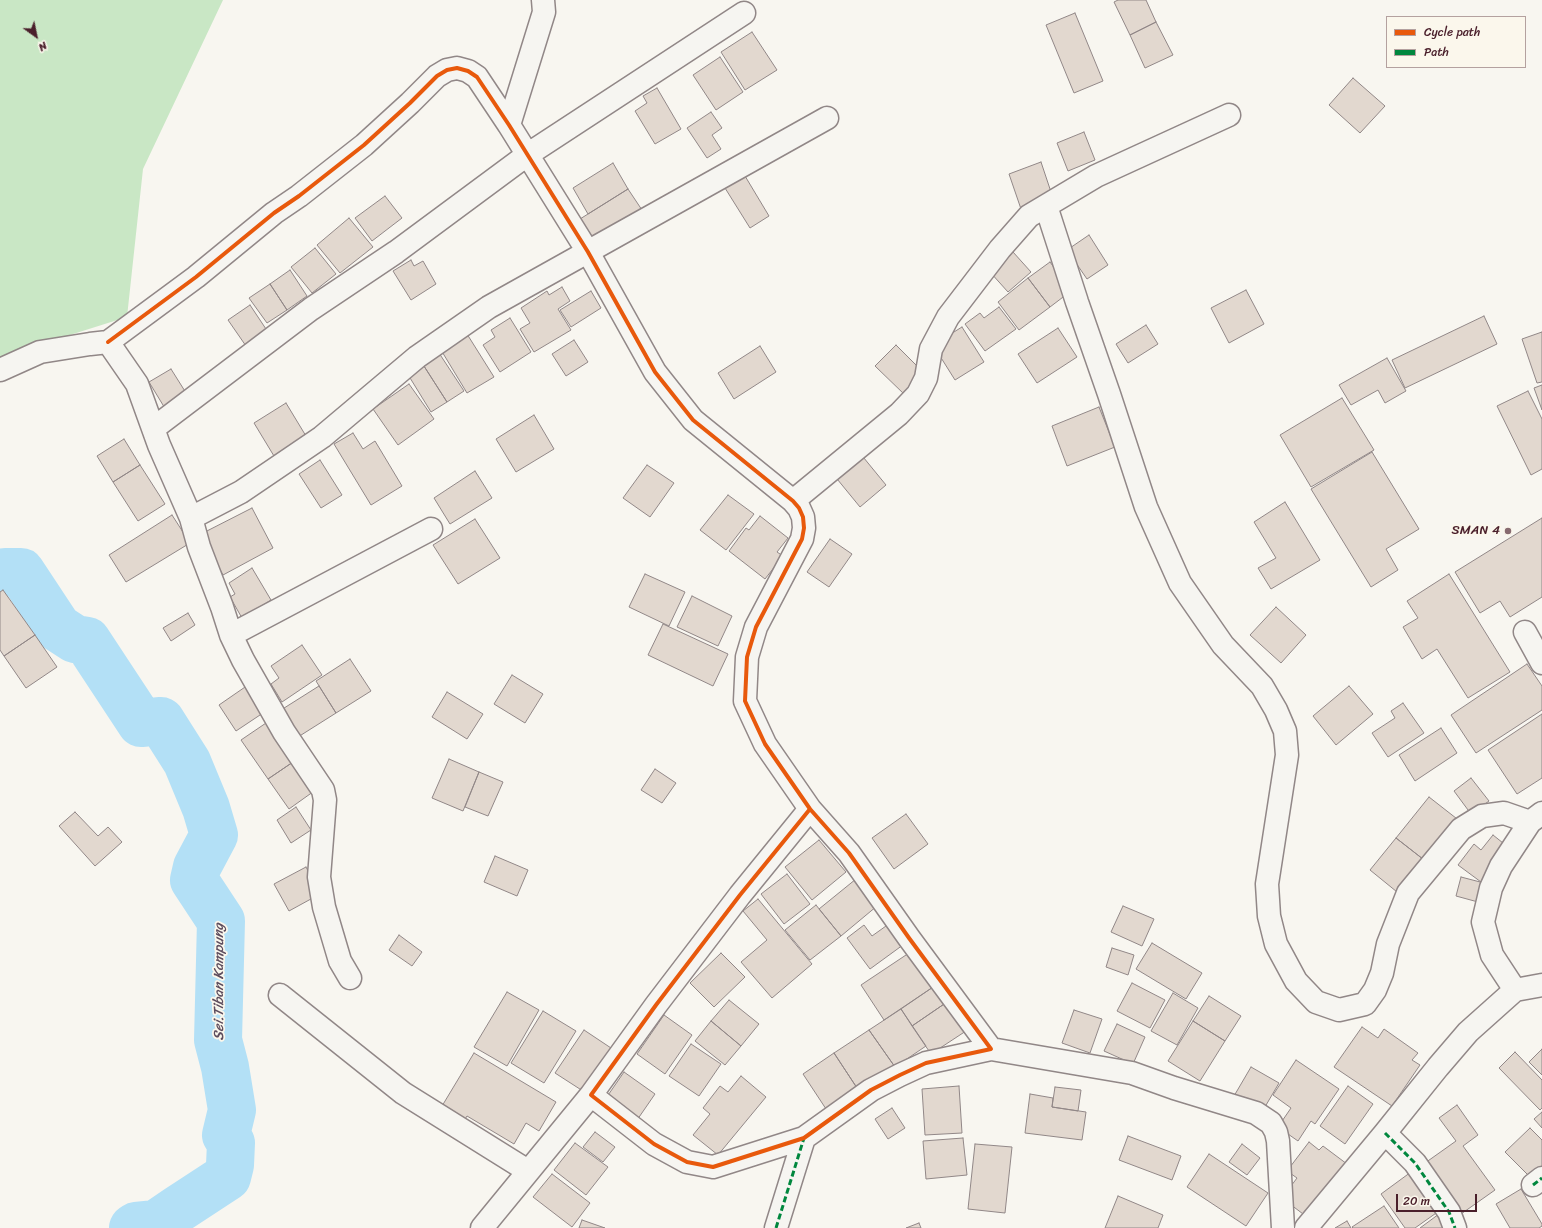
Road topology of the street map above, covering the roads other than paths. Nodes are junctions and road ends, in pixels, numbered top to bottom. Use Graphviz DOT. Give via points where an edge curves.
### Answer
graph roads {
  1 [pos="543,0"];
  2 [pos="744,12"];
  3 [pos="1229,115"];
  4 [pos="827,118"];
  5 [pos="510,125"];
  6 [pos="527,155"];
  7 [pos="1046,206"];
  8 [pos="588,252"];
  9 [pos="108,342"];
  10 [pos="0,370"];
  11 [pos="154,428"];
  12 [pos="793,501"];
  13 [pos="191,518"];
  14 [pos="431,529"];
  15 [pos="1525,632"];
  16 [pos="231,635"];
  17 [pos="1542,663"];
  18 [pos="810,809"];
  19 [pos="1536,817"];
  20 [pos="350,978"];
  21 [pos="1542,985"];
  22 [pos="1514,990"];
  23 [pos="280,995"];
  24 [pos="992,1050"];
  25 [pos="591,1095"];
  26 [pos="1385,1133"];
  27 [pos="804,1138"];
  28 [pos="528,1171"];
  29 [pos="482,1228"];
  30 [pos="776,1228"];
  31 [pos="1283,1228"];
  32 [pos="1306,1228"];
  33 [pos="1455,1228"];
  1 -- 5 [label="street" via="544,12"];
  2 -- 6 [label="street"];
  3 -- 7 [label="street" via="1096,176"];
  4 -- 8 [label="street"];
  5 -- 6 [label="street"];
  5 -- 9 [label="street" via="477,77 457,68 447,70 437,76 364,145 300,196 274,213 196,277"];
  6 -- 8 [label="street"];
  6 -- 11 [label="street" via="396,252 312,309"];
  7 -- 12 [label="street" via="1029,216 948,317 931,349 926,378 918,394 899,414"];
  7 -- 19 [label="street" via="1146,507 1180,583 1223,645 1262,686 1285,731 1286,755 1267,884 1269,916 1276,944 1296,981 1316,1002 1339,1010 1365,1004 1376,990 1388,944 1408,893 1461,829 1482,816 1504,813"];
  8 -- 12 [label="street" via="655,372 693,420"];
  8 -- 13 [label="street" via="489,307 418,357 322,437 240,492"];
  9 -- 10 [label="street" via="40,352"];
  9 -- 11 [label="street" via="137,384"];
  11 -- 13 [label="street"];
  12 -- 18 [label="street" via="802,517 802,539 756,627 747,657 745,701 765,744"];
  13 -- 16 [label="street"];
  14 -- 16 [label="street"];
  15 -- 17 [label="street"];
  16 -- 20 [label="street" via="284,732 323,790 325,800 319,877 324,907 340,961"];
  18 -- 24 [label="street" via="849,853 908,938"];
  18 -- 25 [label="street" via="740,895"];
  19 -- 22 [label="street" via="1501,866 1491,888 1483,922 1492,955"];
  21 -- 22 [label="street"];
  22 -- 26 [label="street" via="1468,1032"];
  23 -- 28 [label="street" via="403,1093"];
  24 -- 27 [label="street" via="926,1063 900,1075 871,1090"];
  24 -- 31 [label="street" via="1132,1073 1256,1113 1271,1123 1276,1132"];
  25 -- 27 [label="street" via="654,1144 687,1162 713,1167"];
  25 -- 28 [label="street"];
  26 -- 32 [label="street"];
  26 -- 33 [label="street" via="1415,1163 1449,1212"];
  27 -- 30 [label="street"];
  28 -- 29 [label="street"];
}
